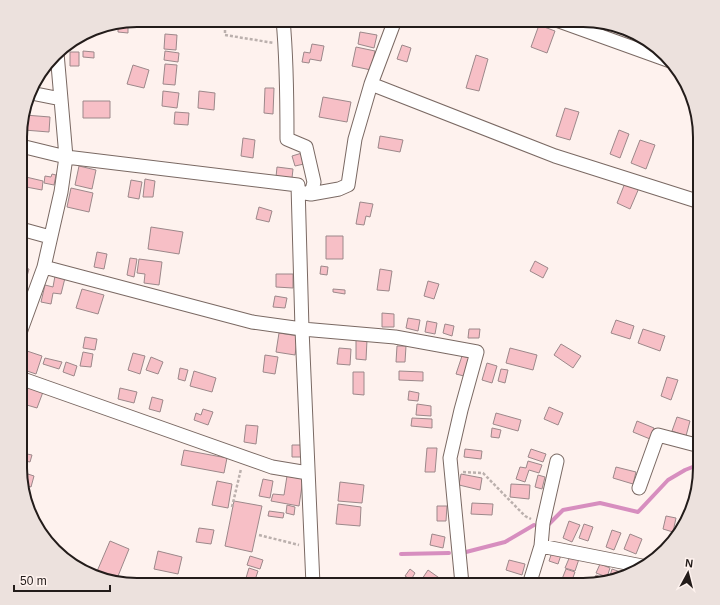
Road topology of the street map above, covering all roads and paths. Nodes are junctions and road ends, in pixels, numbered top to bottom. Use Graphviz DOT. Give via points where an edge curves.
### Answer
graph roads {
  1 [pos="225,27"];
  2 [pos="284,27"];
  3 [pos="392,27"];
  4 [pos="575,27"];
  5 [pos="286,47"];
  6 [pos="658,57"];
  7 [pos="58,61"];
  8 [pos="371,84"];
  9 [pos="36,94"];
  10 [pos="61,98"];
  11 [pos="27,147"];
  12 [pos="66,157"];
  13 [pos="305,193"];
  14 [pos="693,200"];
  15 [pos="27,230"];
  16 [pos="50,236"];
  17 [pos="44,267"];
  18 [pos="27,304"];
  19 [pos="302,329"];
  20 [pos="27,380"];
  21 [pos="693,444"];
  22 [pos="244,457"];
  23 [pos="450,458"];
  24 [pos="557,461"];
  25 [pos="308,473"];
  26 [pos="639,488"];
  27 [pos="232,507"];
  28 [pos="543,522"];
  29 [pos="259,535"];
  30 [pos="540,546"];
  31 [pos="312,548"];
  32 [pos="635,565"];
  33 [pos="313,578"];
  34 [pos="461,578"];
  35 [pos="531,578"];
  1 -- 5 [label="path" via="225,35"];
  2 -- 5 [label="street"];
  3 -- 8 [label="street"];
  4 -- 6 [label="street"];
  5 -- 13 [label="street" via="287,139 306,147 314,182"];
  7 -- 10 [label="street"];
  8 -- 13 [label="street" via="355,139 348,185 339,189"];
  8 -- 14 [label="street" via="555,156"];
  9 -- 10 [label="street"];
  10 -- 12 [label="street"];
  11 -- 12 [label="street"];
  12 -- 13 [label="street" via="298,185"];
  12 -- 16 [label="street" via="61,192"];
  13 -- 19 [label="street"];
  15 -- 16 [label="street"];
  16 -- 17 [label="street"];
  17 -- 18 [label="street"];
  17 -- 19 [label="street" via="252,322"];
  19 -- 23 [label="street" via="395,337 477,352"];
  19 -- 25 [label="street"];
  20 -- 22 [label="street"];
  21 -- 26 [label="street" via="658,435"];
  22 -- 25 [label="street" via="272,467"];
  22 -- 27 [label="path"];
  23 -- 28 [label="path" via="455,470 483,474 525,516"];
  23 -- 34 [label="street"];
  24 -- 28 [label="street"];
  25 -- 31 [label="street"];
  28 -- 30 [label="street"];
  29 -- 31 [label="path"];
  30 -- 32 [label="street"];
  30 -- 35 [label="street"];
  31 -- 33 [label="street"];
}
